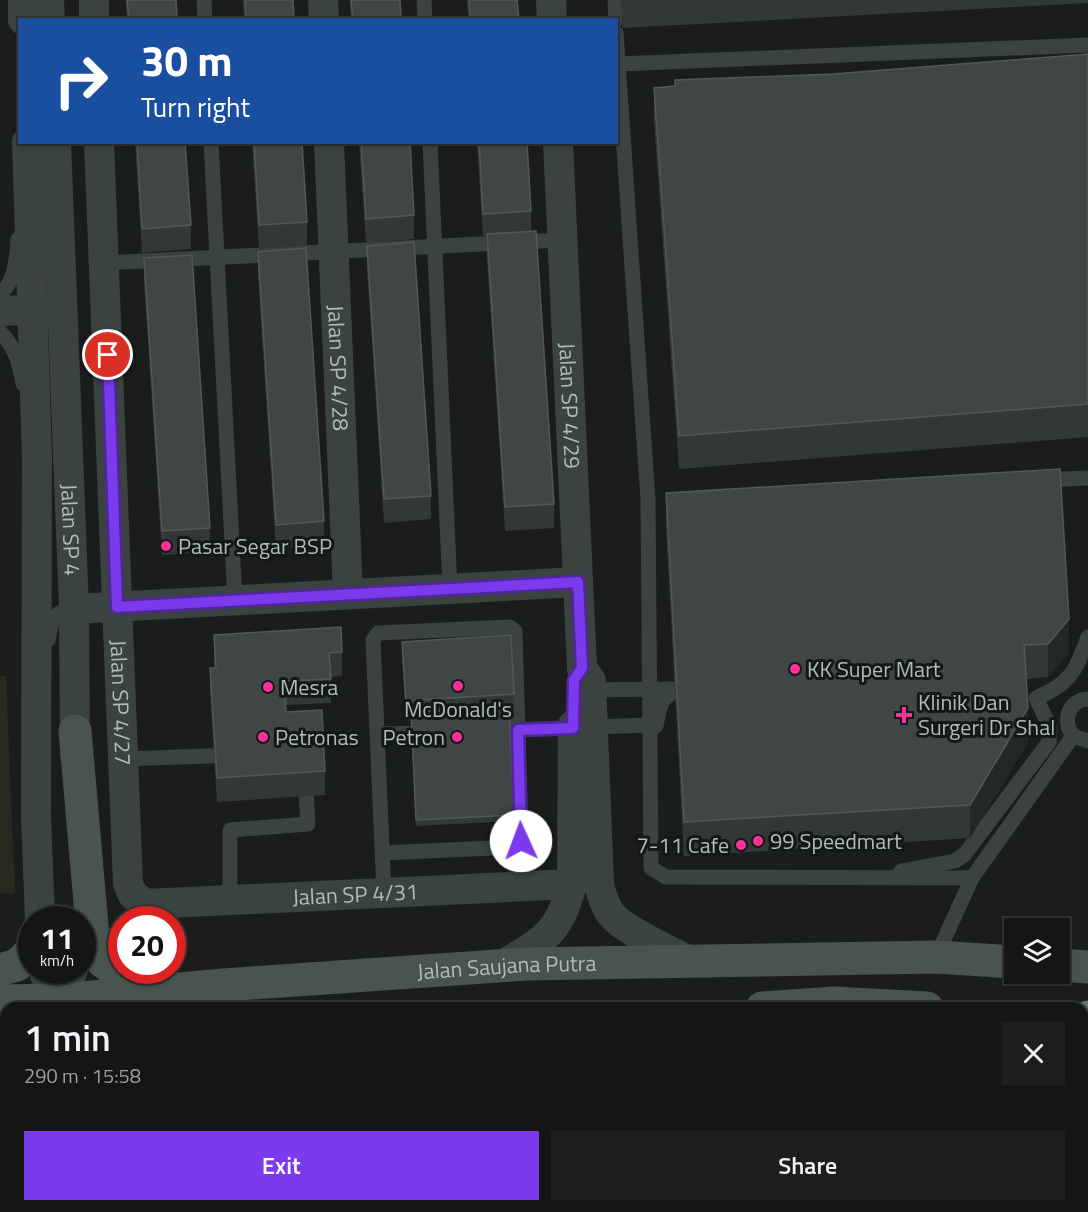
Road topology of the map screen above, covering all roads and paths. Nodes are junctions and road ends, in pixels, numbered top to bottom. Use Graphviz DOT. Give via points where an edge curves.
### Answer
graph roads {
  1 [pos="23,0"];
  2 [pos="49,0"];
  3 [pos="93,0"];
  4 [pos="204,0"];
  5 [pos="323,0"];
  6 [pos="424,0"];
  7 [pos="551,0"];
  8 [pos="615,0"];
  9 [pos="23,18"];
  10 [pos="50,18"];
  11 [pos="94,18"];
  12 [pos="205,18"];
  13 [pos="324,18"];
  14 [pos="424,18"];
  15 [pos="552,18"];
  16 [pos="616,18"];
  17 [pos="1088,45"];
  18 [pos="618,64"];
  19 [pos="27,144"];
  20 [pos="27,144"];
  21 [pos="56,144"];
  22 [pos="99,144"];
  23 [pos="211,144"];
  24 [pos="329,144"];
  25 [pos="430,144"];
  26 [pos="558,144"];
  27 [pos="562,240"];
  28 [pos="435,246"];
  29 [pos="334,251"];
  30 [pos="217,257"];
  31 [pos="104,263"];
  32 [pos="0,294"];
  33 [pos="63,309"];
  34 [pos="33,310"];
  35 [pos="0,311"];
  36 [pos="0,332"];
  37 [pos="37,458"];
  38 [pos="1088,478"];
  39 [pos="1029,481"];
  40 [pos="578,582"];
  41 [pos="450,589"];
  42 [pos="348,594"];
  43 [pos="235,600"];
  44 [pos="117,607"];
  45 [pos="74,609"];
  46 [pos="1088,637"];
  47 [pos="582,683"];
  48 [pos="649,688"];
  49 [pos="1086,696"];
  50 [pos="650,725"];
  51 [pos="583,728"];
  52 [pos="494,730"];
  53 [pos="518,730"];
  54 [pos="75,731"];
  55 [pos="447,732"];
  56 [pos="377,734"];
  57 [pos="1081,739"];
  58 [pos="650,746"];
  59 [pos="248,755"];
  60 [pos="124,759"];
  61 [pos="305,765"];
  62 [pos="36,816"];
  63 [pos="382,854"];
  64 [pos="867,877"];
  65 [pos="972,878"];
  66 [pos="572,884"];
  67 [pos="384,893"];
  68 [pos="138,900"];
  69 [pos="230,900"];
  70 [pos="39,906"];
  71 [pos="77,906"];
  72 [pos="936,957"];
  73 [pos="690,961"];
  74 [pos="1004,961"];
  75 [pos="18,964"];
  76 [pos="501,966"];
  77 [pos="1070,966"];
  78 [pos="1088,967"];
  79 [pos="0,970"];
  80 [pos="53,984"];
  81 [pos="223,985"];
  82 [pos="64,997"];
  83 [pos="0,1001"];
  1 -- 9 [label="street"];
  2 -- 10 [label="street"];
  3 -- 11 [label="street"];
  4 -- 12 [label="lane"];
  5 -- 13 [label="street"];
  6 -- 14 [label="lane"];
  7 -- 15 [label="street"];
  8 -- 16 [label="lane"];
  17 -- 18 [label="lane"];
  18 -- 48 [label="lane" via="654,500"];
  19 -- 32 [label="lane" via="17,252 13,274"];
  20 -- 34 [label="street, Jalan SP 4"];
  21 -- 33 [label="street, Jalan SP 4"];
  22 -- 31 [label="street, Jalan SP 4/27"];
  23 -- 30 [label="lane"];
  24 -- 29 [label="street, Jalan SP 4/28"];
  25 -- 28 [label="lane"];
  26 -- 27 [label="street, Jalan SP 4/29"];
  27 -- 28 [label="lane"];
  27 -- 40 [label="street, Jalan SP 4/29"];
  28 -- 29 [label="lane"];
  28 -- 41 [label="lane"];
  29 -- 30 [label="lane"];
  29 -- 42 [label="street, Jalan SP 4/28"];
  30 -- 31 [label="lane"];
  30 -- 43 [label="lane"];
  31 -- 44 [label="street, Jalan SP 4/27"];
  33 -- 34 [label="street"];
  33 -- 45 [label="street, Jalan SP 4"];
  34 -- 35 [label="street"];
  34 -- 37 [label="street, Jalan SP 4"];
  36 -- 37 [label="lane" via="12,344 19,364"];
  37 -- 62 [label="street, Jalan SP 4"];
  38 -- 39 [label="lane"];
  40 -- 41 [label="street"];
  40 -- 47 [label="street, Jalan SP 4/29"];
  41 -- 42 [label="street"];
  42 -- 43 [label="street"];
  43 -- 44 [label="street"];
  44 -- 45 [label="street"];
  44 -- 60 [label="street, Jalan SP 4/27"];
  45 -- 54 [label="street, Jalan SP 4"];
  45 -- 62 [label="lane" via="61,611 51,625 49,709"];
  46 -- 64 [label="lane" via="1071,676 1053,691 1036,698 1050,727 1049,742 965,854 955,861"];
  47 -- 48 [label="lane"];
  47 -- 51 [label="street, Jalan SP 4/29"];
  48 -- 50 [label="lane"];
  48 -- 58 [label="lane" via="678,689 661,702"];
  49 -- 57 [label="lane" via="1072,706 1067,718 1067,724"];
  50 -- 51 [label="lane"];
  50 -- 58 [label="lane"];
  51 -- 53 [label="lane"];
  51 -- 66 [label="street"];
  51 -- 73 [label="street" via="598,884 609,913 619,923"];
  52 -- 53 [label="lane"];
  53 -- 56 [label="lane" via="515,632 510,627 378,633 374,640"];
  53 -- 63 [label="lane" via="521,841 513,847"];
  54 -- 71 [label="street, Jalan SP 4"];
  54 -- 81 [label="main road" via="93,937 102,961 123,977 152,983"];
  55 -- 56 [label="lane"];
  56 -- 63 [label="lane"];
  57 -- 65 [label="lane"];
  58 -- 64 [label="lane" via="651,868 666,877"];
  59 -- 60 [label="lane"];
  60 -- 68 [label="street, Jalan SP 4/27" via="128,884"];
  61 -- 69 [label="lane" via="308,824 230,830"];
  62 -- 70 [label="street, Jalan SP 4"];
  63 -- 67 [label="lane"];
  64 -- 65 [label="lane"];
  65 -- 72 [label="lane"];
  66 -- 67 [label="street, Jalan SP 4/31"];
  66 -- 76 [label="street" via="558,922 543,940"];
  67 -- 69 [label="street, Jalan SP 4/31"];
  68 -- 69 [label="street, Jalan SP 4/31" via="146,904"];
  72 -- 73 [label="main road, Jalan Saujana Putra"];
  72 -- 74 [label="main road, Jalan Saujana Putra"];
  73 -- 76 [label="main road, Jalan Saujana Putra"];
  75 -- 79 [label="main road"];
  76 -- 81 [label="main road, Jalan Saujana Putra"];
  77 -- 78 [label="main road"];
  80 -- 82 [label="street"];
  81 -- 82 [label="main road, Jalan Saujana Putra"];
  82 -- 83 [label="main road, Jalan Saujana Putra"];
}
